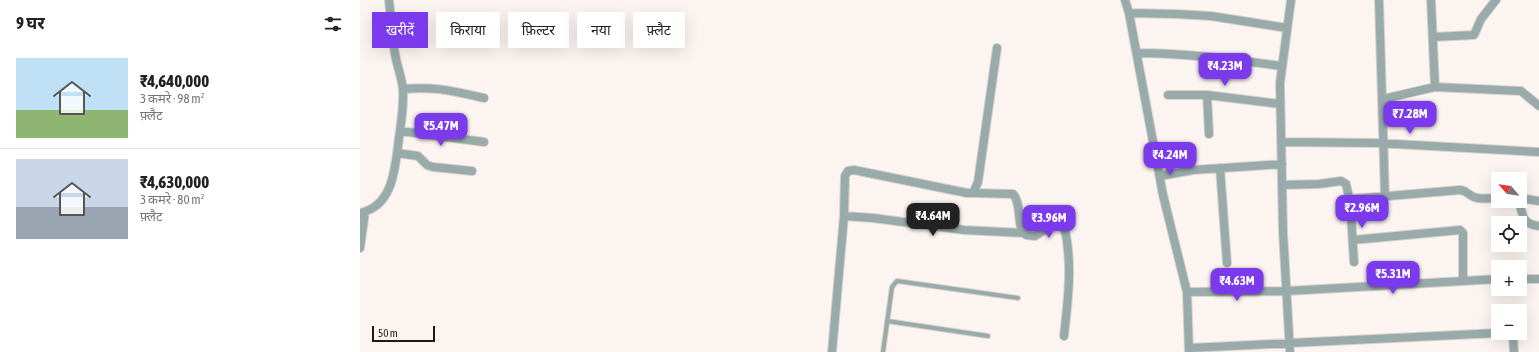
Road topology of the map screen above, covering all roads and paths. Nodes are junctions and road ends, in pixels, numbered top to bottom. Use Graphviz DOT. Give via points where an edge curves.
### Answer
graph roads {
  1 [pos="389,0"];
  2 [pos="1126,0"];
  3 [pos="1291,0"];
  4 [pos="1379,0"];
  5 [pos="1431,0"];
  6 [pos="1496,0"];
  7 [pos="1129,14"];
  8 [pos="1287,28"];
  9 [pos="1433,38"];
  10 [pos="997,48"];
  11 [pos="1137,53"];
  12 [pos="1281,66"];
  13 [pos="1435,87"];
  14 [pos="403,89"];
  15 [pos="1168,95"];
  16 [pos="1207,95"];
  17 [pos="484,98"];
  18 [pos="1383,99"];
  19 [pos="1280,104"];
  20 [pos="1539,106"];
  21 [pos="400,131"];
  22 [pos="1209,134"];
  23 [pos="484,142"];
  24 [pos="1281,142"];
  25 [pos="1383,143"];
  26 [pos="1539,152"];
  27 [pos="397,153"];
  28 [pos="1282,164"];
  29 [pos="1220,168"];
  30 [pos="472,171"];
  31 [pos="1160,176"];
  32 [pos="1283,185"];
  33 [pos="973,193"];
  34 [pos="1385,197"];
  35 [pos="1350,198"];
  36 [pos="1491,198"];
  37 [pos="1527,200"];
  38 [pos="1539,201"];
  39 [pos="1522,208"];
  40 [pos="362,212"];
  41 [pos="844,216"];
  42 [pos="1539,226"];
  43 [pos="1024,233"];
  44 [pos="1353,240"];
  45 [pos="360,248"];
  46 [pos="1227,262"];
  47 [pos="1354,262"];
  48 [pos="1491,279"];
  49 [pos="1527,279"];
  50 [pos="1539,279"];
  51 [pos="1463,280"];
  52 [pos="1286,291"];
  53 [pos="1187,292"];
  54 [pos="1018,298"];
  55 [pos="887,321"];
  56 [pos="1491,333"];
  57 [pos="988,336"];
  58 [pos="1064,336"];
  59 [pos="1513,340"];
  60 [pos="1289,343"];
  61 [pos="1189,350"];
  62 [pos="832,352"];
  63 [pos="883,352"];
  64 [pos="1290,352"];
  65 [pos="1514,352"];
  1 -- 14 [label="street" via="393,45"];
  2 -- 7 [label="street"];
  3 -- 8 [label="street"];
  4 -- 18 [label="street"];
  5 -- 9 [label="street"];
  6 -- 9 [label="street" via="1481,19 1474,35"];
  7 -- 8 [label="street" via="1211,16"];
  7 -- 11 [label="street"];
  8 -- 12 [label="street"];
  9 -- 13 [label="street"];
  10 -- 33 [label="street" via="978,182"];
  11 -- 12 [label="street" via="1208,56"];
  11 -- 31 [label="street"];
  12 -- 19 [label="street"];
  13 -- 18 [label="street"];
  13 -- 20 [label="street" via="1521,91"];
  14 -- 17 [label="street" via="452,90"];
  14 -- 21 [label="street"];
  15 -- 16 [label="street"];
  16 -- 19 [label="street"];
  16 -- 22 [label="street"];
  18 -- 25 [label="street"];
  19 -- 24 [label="street"];
  21 -- 23 [label="street"];
  21 -- 27 [label="street"];
  24 -- 25 [label="street"];
  24 -- 28 [label="street"];
  25 -- 26 [label="street"];
  25 -- 34 [label="street"];
  27 -- 30 [label="street" via="418,156 433,167"];
  27 -- 40 [label="street" via="388,192 380,204"];
  28 -- 29 [label="street"];
  28 -- 32 [label="street"];
  29 -- 31 [label="street"];
  29 -- 46 [label="street"];
  31 -- 53 [label="street"];
  32 -- 35 [label="street" via="1341,181 1346,184"];
  32 -- 52 [label="street"];
  33 -- 41 [label="street" via="854,170 845,176"];
  33 -- 43 [label="street" via="1013,194"];
  34 -- 35 [label="street"];
  34 -- 36 [label="street" via="1465,190 1472,196"];
  35 -- 44 [label="street"];
  37 -- 38 [label="street"];
  39 -- 42 [label="street" via="1526,222"];
  40 -- 45 [label="street"];
  41 -- 43 [label="street" via="964,230"];
  41 -- 62 [label="street"];
  43 -- 58 [label="street" via="1035,236 1057,222 1064,226 1069,269"];
  44 -- 47 [label="street"];
  44 -- 51 [label="street" via="1460,230 1463,233"];
  48 -- 51 [label="street"];
  49 -- 50 [label="street"];
  51 -- 52 [label="street"];
  52 -- 53 [label="street"];
  52 -- 60 [label="street"];
  53 -- 61 [label="street"];
  54 -- 55 [label="lane" via="897,281 892,287"];
  55 -- 57 [label="lane"];
  55 -- 63 [label="lane"];
  56 -- 60 [label="street"];
  59 -- 65 [label="street"];
  60 -- 61 [label="street"];
  60 -- 64 [label="street"];
}
